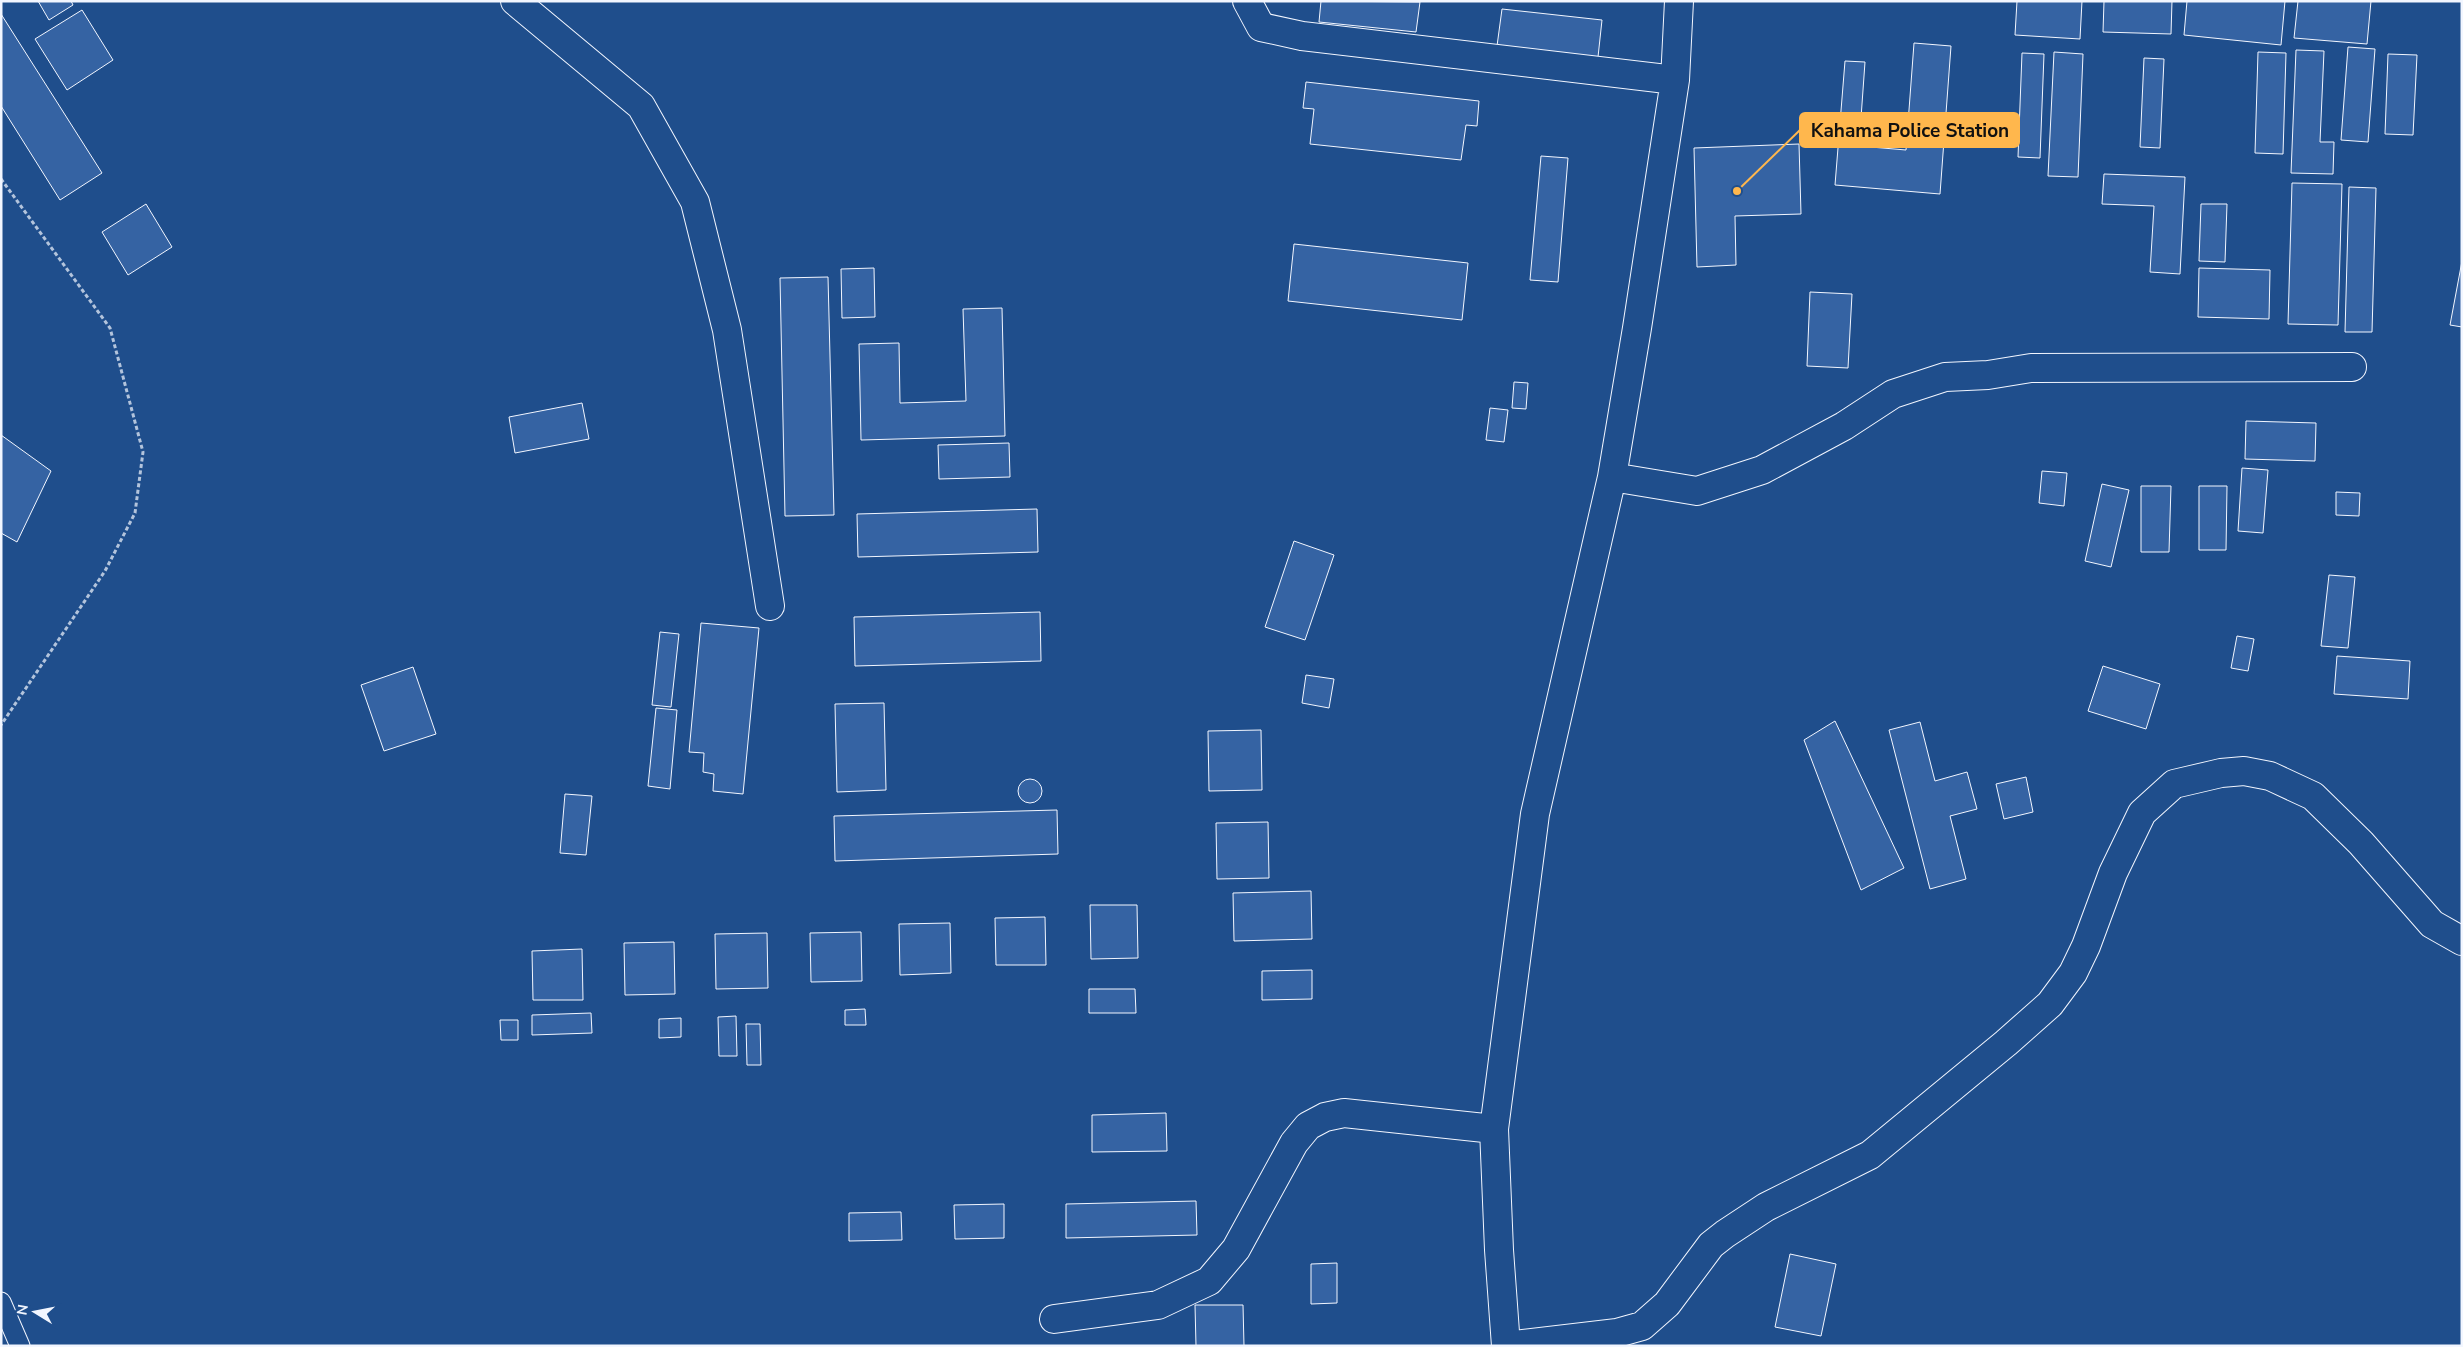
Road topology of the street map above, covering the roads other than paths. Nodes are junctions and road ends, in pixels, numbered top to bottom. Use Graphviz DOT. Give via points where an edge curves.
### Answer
graph roads {
  1 [pos="515,1"];
  2 [pos="1247,1"];
  3 [pos="1679,1"];
  4 [pos="1675,80"];
  5 [pos="2352,367"];
  6 [pos="1612,477"];
  7 [pos="770,606"];
  8 [pos="2462,941"];
  9 [pos="1494,1129"];
  10 [pos="1,1302"];
  11 [pos="1054,1318"];
  12 [pos="20,1346"];
  13 [pos="1506,1346"];
  1 -- 7 [label="street" via="641,106 695,202 728,330"];
  2 -- 4 [label="street" via="1261,27 1302,36"];
  3 -- 4 [label="street"];
  4 -- 6 [label="street"];
  5 -- 6 [label="street" via="2031,368 1945,377 1893,394 1808,447 1730,482 1697,491"];
  6 -- 9 [label="street" via="1535,814"];
  8 -- 13 [label="street" via="2432,924 2361,843 2313,796 2270,776 2244,771 2174,784 2142,813 2113,873 2073,973 2050,1004 2006,1043 1870,1155 1766,1207 1718,1240 1667,1304 1642,1326 1617,1333"];
  9 -- 11 [label="street" via="1344,1112 1325,1117 1308,1126 1294,1143 1236,1249 1209,1281 1158,1305"];
  9 -- 13 [label="street"];
  10 -- 12 [label="lane"];
}
